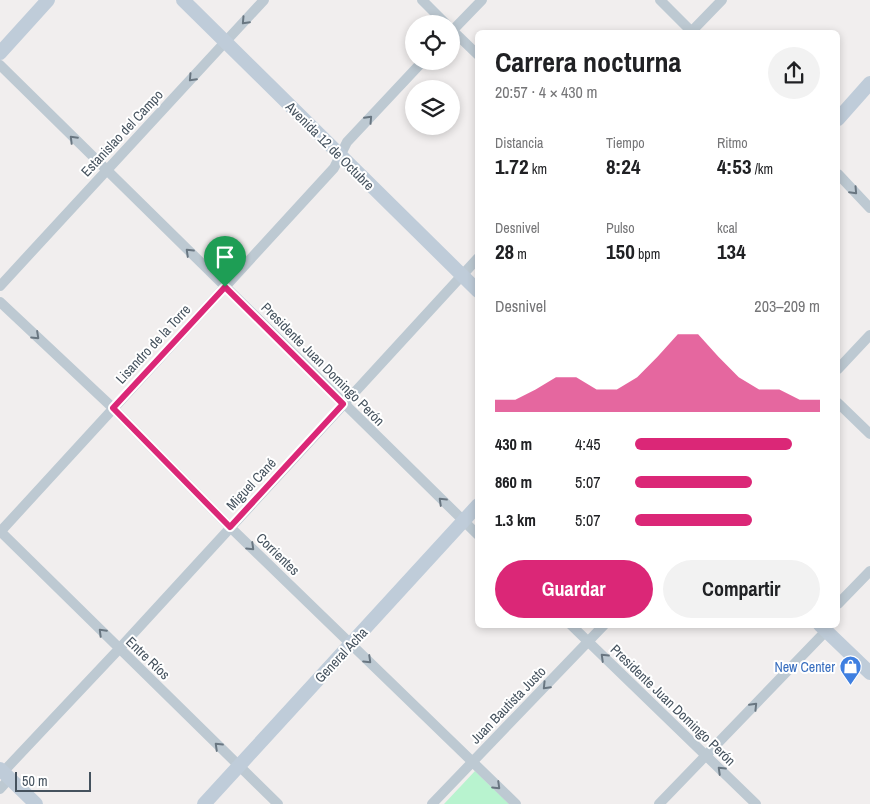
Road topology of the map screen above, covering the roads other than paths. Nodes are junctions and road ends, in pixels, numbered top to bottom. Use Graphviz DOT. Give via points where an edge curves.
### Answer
graph roads {
  1 [pos="48,0"];
  2 [pos="182,0"];
  3 [pos="264,0"];
  4 [pos="422,0"];
  5 [pos="482,0"];
  6 [pos="660,0"];
  7 [pos="722,0"];
  8 [pos="436,15"];
  9 [pos="460,20"];
  10 [pos="690,30"];
  11 [pos="694,30"];
  12 [pos="460,38"];
  13 [pos="225,42"];
  14 [pos="1,48"];
  15 [pos="475,52"];
  16 [pos="0,65"];
  17 [pos="415,70"];
  18 [pos="870,84"];
  19 [pos="840,117"];
  20 [pos="340,157"];
  21 [pos="106,171"];
  22 [pos="840,176"];
  23 [pos="870,208"];
  24 [pos="475,261"];
  25 [pos="461,275"];
  26 [pos="0,286"];
  27 [pos="225,287"];
  28 [pos="475,288"];
  29 [pos="0,302"];
  30 [pos="870,335"];
  31 [pos="840,367"];
  32 [pos="343,404"];
  33 [pos="840,405"];
  34 [pos="113,408"];
  35 [pos="870,434"];
  36 [pos="475,508"];
  37 [pos="463,521"];
  38 [pos="230,527"];
  39 [pos="0,532"];
  40 [pos="475,532"];
  41 [pos="870,571"];
  42 [pos="840,602"];
  43 [pos="574,628"];
  44 [pos="601,628"];
  45 [pos="823,628"];
  46 [pos="588,641"];
  47 [pos="351,644"];
  48 [pos="119,649"];
  49 [pos="870,673"];
  50 [pos="706,756"];
  51 [pos="473,762"];
  52 [pos="239,766"];
  53 [pos="3,777"];
  54 [pos="36,804"];
  55 [pos="204,804"];
  56 [pos="278,804"];
  57 [pos="432,804"];
  58 [pos="516,804"];
  59 [pos="659,804"];
  60 [pos="756,804"];
  1 -- 14 [label="street"];
  2 -- 13 [label="street, Avenida 12 de Octubre"];
  3 -- 13 [label="street, Estanislao del Campo, one-way"];
  4 -- 8 [label="street"];
  5 -- 9 [label="street"];
  6 -- 10 [label="street"];
  7 -- 11 [label="street"];
  12 -- 15 [label="street"];
  13 -- 20 [label="street, Avenida 12 de Octubre"];
  13 -- 21 [label="street, Estanislao del Campo, one-way"];
  21 -- 16 [label="street, Presidente Juan Domingo Perón, one-way"];
  20 -- 17 [label="street, Lisandro de la Torre, one-way" via="347,142"];
  18 -- 19 [label="street"];
  20 -- 25 [label="street, Avenida 12 de Octubre"];
  20 -- 27 [label="street, Lisandro de la Torre" via="334,168"];
  21 -- 26 [label="street, Estanislao del Campo"];
  27 -- 21 [label="street, Presidente Juan Domingo Perón, one-way"];
  22 -- 23 [label="street, one-way"];
  24 -- 25 [label="street, Miguel Cané"];
  25 -- 28 [label="street, Avenida 12 de Octubre"];
  25 -- 32 [label="street, Miguel Cané"];
  27 -- 32 [label="street, Presidente Juan Domingo Perón"];
  27 -- 34 [label="street, Lisandro de la Torre"];
  29 -- 34 [label="street, Corrientes, one-way"];
  30 -- 31 [label="street"];
  37 -- 32 [label="street, Presidente Juan Domingo Perón, one-way"];
  32 -- 38 [label="street, Miguel Cané"];
  33 -- 35 [label="street"];
  34 -- 38 [label="street, Corrientes"];
  34 -- 39 [label="street, Lisandro de la Torre"];
  36 -- 37 [label="street, General Acha"];
  37 -- 40 [label="street, Presidente Juan Domingo Perón"];
  37 -- 47 [label="street, General Acha"];
  38 -- 47 [label="street, Corrientes, one-way"];
  38 -- 48 [label="street, Miguel Cané"];
  48 -- 39 [label="street, Entre Ríos, one-way"];
  41 -- 42 [label="street"];
  43 -- 46 [label="street, Presidente Juan Domingo Perón"];
  44 -- 46 [label="street, Juan Bautista Justo"];
  45 -- 49 [label="street"];
  50 -- 45 [label="street, one-way"];
  50 -- 46 [label="street, Presidente Juan Domingo Perón, one-way"];
  46 -- 51 [label="street, Juan Bautista Justo, one-way"];
  47 -- 51 [label="street, Corrientes, one-way"];
  47 -- 52 [label="street, General Acha"];
  52 -- 48 [label="street, Entre Ríos, one-way"];
  48 -- 53 [label="street, Miguel Cané"];
  50 -- 59 [label="street"];
  60 -- 50 [label="street, Presidente Juan Domingo Perón, one-way"];
  51 -- 57 [label="street, Juan Bautista Justo"];
  51 -- 58 [label="street, Corrientes, one-way"];
  52 -- 55 [label="street, General Acha"];
  52 -- 56 [label="street, Entre Ríos"];
  53 -- 54 [label="street"];
}
